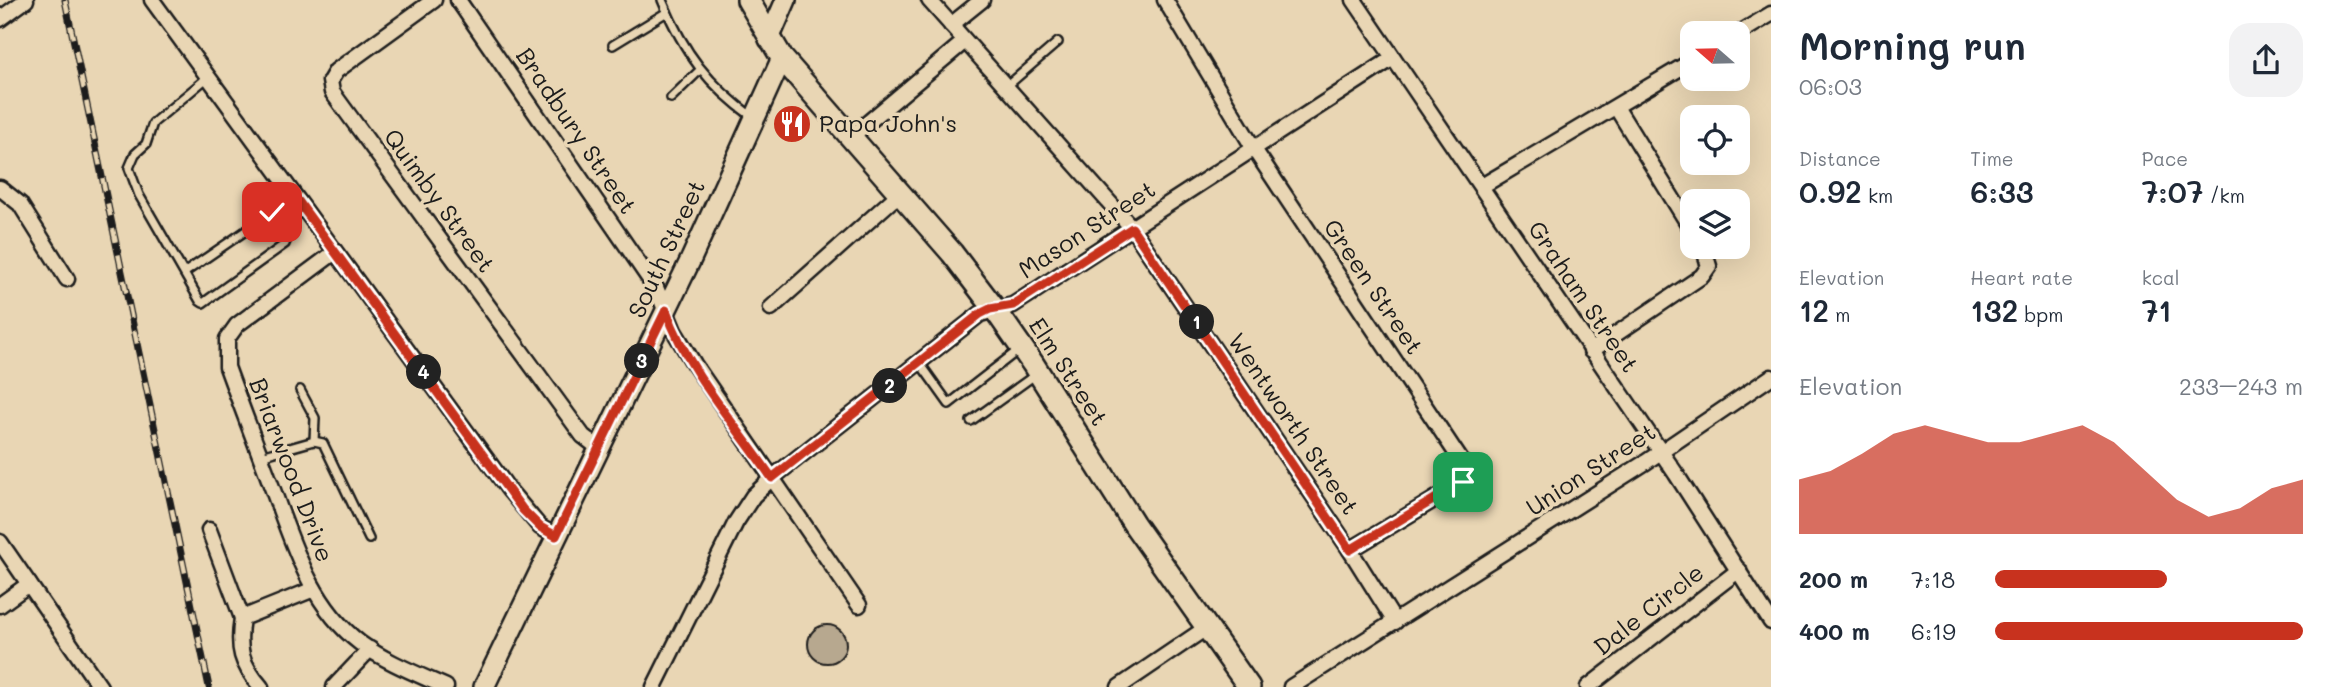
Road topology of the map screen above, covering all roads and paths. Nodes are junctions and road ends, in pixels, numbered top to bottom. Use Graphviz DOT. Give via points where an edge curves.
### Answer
graph roads {
  1 [pos="26,0"];
  2 [pos="152,0"];
  3 [pos="434,0"];
  4 [pos="458,0"];
  5 [pos="662,0"];
  6 [pos="748,0"];
  7 [pos="786,0"];
  8 [pos="929,0"];
  9 [pos="982,0"];
  10 [pos="1165,0"];
  11 [pos="1354,0"];
  12 [pos="667,12"];
  13 [pos="1771,14"];
  14 [pos="0,19"];
  15 [pos="951,25"];
  16 [pos="1750,27"];
  17 [pos="769,40"];
  18 [pos="965,41"];
  19 [pos="1058,42"];
  20 [pos="613,45"];
  21 [pos="782,58"];
  22 [pos="1393,58"];
  23 [pos="1680,68"];
  24 [pos="700,70"];
  25 [pos="208,77"];
  26 [pos="1007,86"];
  27 [pos="671,98"];
  28 [pos="1616,107"];
  29 [pos="754,119"];
  30 [pos="852,136"];
  31 [pos="1254,149"];
  32 [pos="1482,186"];
  33 [pos="0,188"];
  34 [pos="900,193"];
  35 [pos="298,201"];
  36 [pos="1680,211"];
  37 [pos="278,217"];
  38 [pos="1132,228"];
  39 [pos="335,252"];
  40 [pos="1708,259"];
  41 [pos="184,273"];
  42 [pos="67,279"];
  43 [pos="771,308"];
  44 [pos="994,308"];
  45 [pos="666,310"];
  46 [pos="1021,347"];
  47 [pos="1591,351"];
  48 [pos="919,362"];
  49 [pos="1038,372"];
  50 [pos="1771,377"];
  51 [pos="300,390"];
  52 [pos="971,421"];
  53 [pos="314,441"];
  54 [pos="600,449"];
  55 [pos="1660,452"];
  56 [pos="260,456"];
  57 [pos="772,478"];
  58 [pos="209,530"];
  59 [pos="556,536"];
  60 [pos="369,540"];
  61 [pos="0,542"];
  62 [pos="1350,550"];
  63 [pos="1739,570"];
  64 [pos="29,584"];
  65 [pos="314,589"];
  66 [pos="0,605"];
  67 [pos="859,605"];
  68 [pos="242,618"];
  69 [pos="1395,622"];
  70 [pos="1771,622"];
  71 [pos="1206,628"];
  72 [pos="370,649"];
  73 [pos="100,687"];
  74 [pos="261,687"];
  75 [pos="334,687"];
  76 [pos="446,687"];
  77 [pos="484,687"];
  78 [pos="654,687"];
  79 [pos="1119,687"];
  80 [pos="1249,687"];
  81 [pos="1291,687"];
  82 [pos="1588,687"];
  1 -- 14 [label="street"];
  2 -- 25 [label="street"];
  3 -- 54 [label="street, Quimby Street" via="336,71 330,81 332,92 583,436"];
  4 -- 45 [label="street, Bradbury Street" via="634,256"];
  5 -- 12 [label="lane"];
  6 -- 17 [label="main road, Elm Street"];
  7 -- 17 [label="street"];
  8 -- 15 [label="street, Wentworth Street"];
  9 -- 15 [label="street"];
  10 -- 31 [label="street, Green Street"];
  11 -- 22 [label="street, Graham Street"];
  12 -- 20 [label="lane"];
  12 -- 24 [label="lane"];
  13 -- 16 [label="street"];
  15 -- 18 [label="street, Wentworth Street"];
  17 -- 21 [label="main road, Elm Street"];
  18 -- 26 [label="street, Wentworth Street"];
  18 -- 30 [label="street"];
  19 -- 26 [label="lane"];
  21 -- 29 [label="street, South Street"];
  21 -- 30 [label="main road, Elm Street"];
  22 -- 31 [label="street, Mason Street"];
  22 -- 32 [label="street, Graham Street"];
  23 -- 28 [label="street"];
  24 -- 27 [label="lane"];
  24 -- 29 [label="lane" via="723,96"];
  25 -- 35 [label="street"];
  25 -- 41 [label="lane" via="153,123 146,144 129,168 139,195"];
  26 -- 38 [label="street, Wentworth Street"];
  28 -- 32 [label="street"];
  28 -- 36 [label="street"];
  29 -- 45 [label="street, South Street"];
  30 -- 34 [label="main road, Elm Street"];
  31 -- 38 [label="street, Mason Street"];
  31 -- 62 [label="street, Green Street" via="1472,477"];
  32 -- 47 [label="street, Graham Street"];
  33 -- 42 [label="street" via="20,204"];
  34 -- 43 [label="street"];
  34 -- 44 [label="main road, Elm Street"];
  35 -- 37 [label="lane"];
  35 -- 39 [label="street"];
  37 -- 41 [label="lane" via="272,212 266,215"];
  37 -- 41 [label="lane" via="288,233 285,244 208,302 200,301"];
  38 -- 44 [label="street, Mason Street" via="1013,305"];
  38 -- 62 [label="street, Wentworth Street"];
  39 -- 56 [label="street, Briarwood Drive" via="243,318 227,338 227,367"];
  39 -- 59 [label="street" via="523,510"];
  40 -- 47 [label="street" via="1702,276"];
  44 -- 46 [label="main road, Elm Street"];
  44 -- 48 [label="street, Mason Street"];
  45 -- 54 [label="street, South Street"];
  45 -- 57 [label="street, Bradbury Street" via="694,364"];
  46 -- 48 [label="lane" via="949,404"];
  46 -- 49 [label="main road, Elm Street"];
  47 -- 55 [label="street, Graham Street"];
  48 -- 57 [label="street, Mason Street"];
  49 -- 52 [label="lane"];
  49 -- 71 [label="main road, Elm Street"];
  50 -- 55 [label="street, Union Street"];
  51 -- 53 [label="lane" via="315,418"];
  53 -- 56 [label="lane"];
  53 -- 60 [label="lane" via="323,443"];
  54 -- 59 [label="street, South Street"];
  55 -- 63 [label="street, Graham Street"];
  55 -- 69 [label="street, Union Street"];
  56 -- 65 [label="street, Briarwood Drive"];
  57 -- 67 [label="street, Bradbury Street"];
  57 -- 78 [label="street, Mason Street" via="736,522"];
  58 -- 68 [label="street"];
  59 -- 77 [label="street, South Street"];
  61 -- 64 [label="street"];
  62 -- 69 [label="street, Wentworth Street"];
  63 -- 70 [label="street, Graham Street"];
  63 -- 82 [label="street, Dale Circle"];
  64 -- 66 [label="street"];
  64 -- 73 [label="street"];
  65 -- 68 [label="street"];
  65 -- 72 [label="street, Briarwood Drive" via="331,615"];
  68 -- 74 [label="street" via="245,669"];
  69 -- 81 [label="street, Union Street"];
  71 -- 79 [label="street"];
  71 -- 80 [label="main road, Elm Street"];
  72 -- 75 [label="street"];
  72 -- 76 [label="street, Briarwood Drive"];
}
